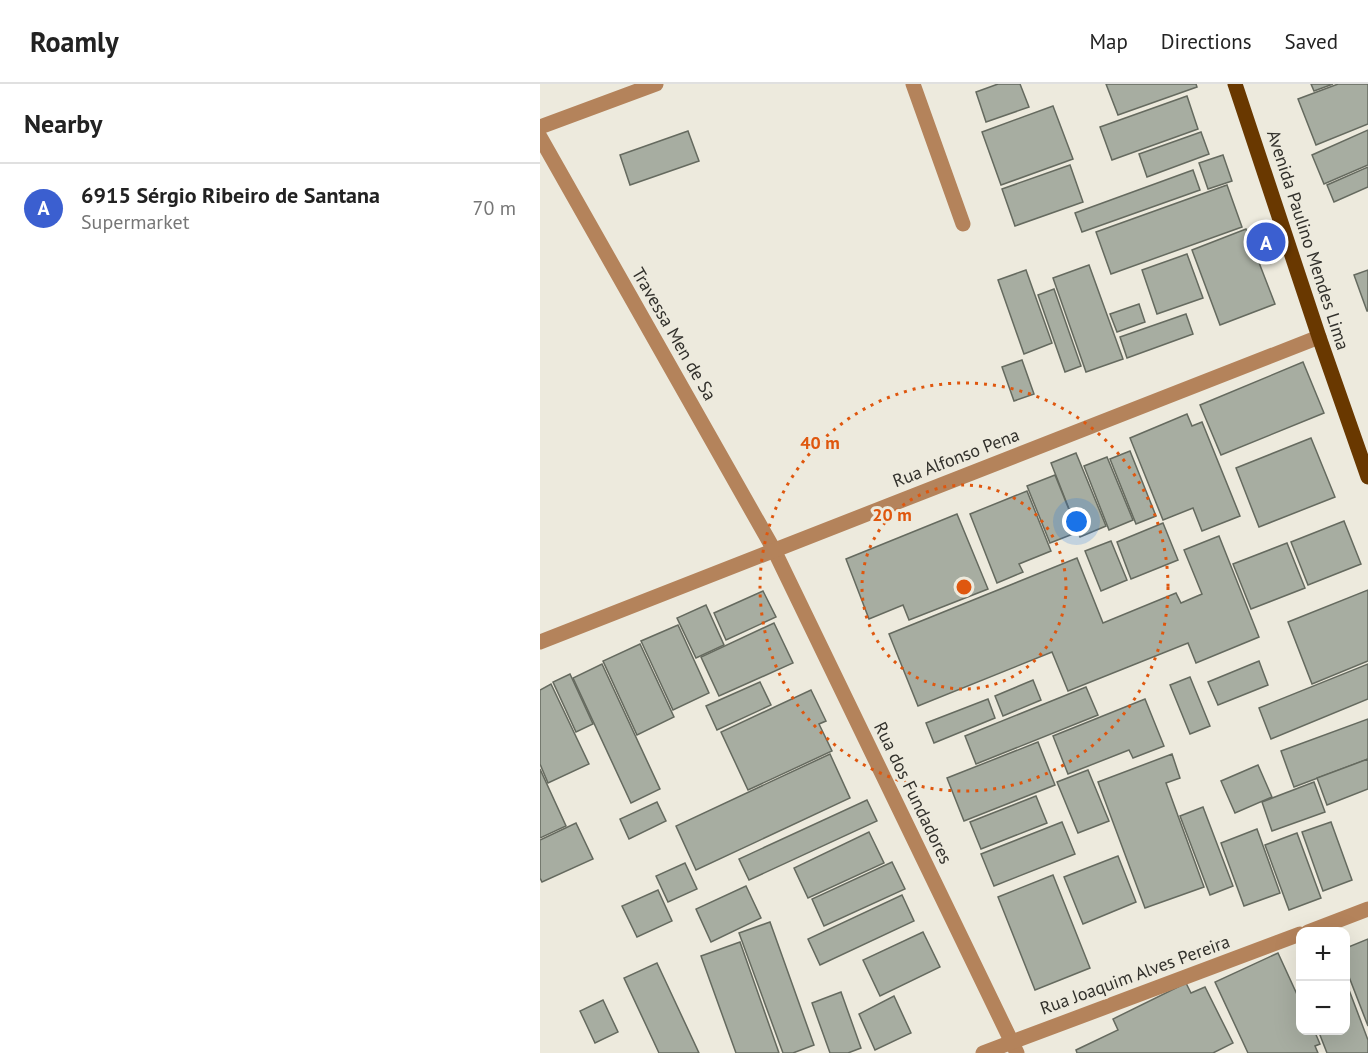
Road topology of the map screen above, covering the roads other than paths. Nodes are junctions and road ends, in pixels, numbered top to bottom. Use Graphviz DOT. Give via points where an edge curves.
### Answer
graph roads {
  1 [pos="656,84"];
  2 [pos="913,84"];
  3 [pos="1235,84"];
  4 [pos="540,127"];
  5 [pos="540,137"];
  6 [pos="963,224"];
  7 [pos="1319,337"];
  8 [pos="1368,477"];
  9 [pos="774,550"];
  10 [pos="540,642"];
  11 [pos="1368,909"];
  12 [pos="1321,927"];
  13 [pos="1296,936"];
  14 [pos="1015,1048"];
  15 [pos="983,1053"];
  1 -- 4 [label="street"];
  2 -- 6 [label="street"];
  3 -- 7 [label="main road, Avenida Paulino Mendes Lima"];
  5 -- 9 [label="street, Travessa Men de Sa"];
  7 -- 8 [label="main road, Avenida Paulino Mendes Lima"];
  7 -- 9 [label="street, Rua Alfonso Pena"];
  9 -- 10 [label="street, Rua Alfonso Pena"];
  9 -- 14 [label="street, Rua dos Fundadores"];
  11 -- 12 [label="street"];
  13 -- 14 [label="street, Rua Joaquim Alves Pereira"];
  14 -- 15 [label="street, Rua Joaquim Alves Pereira"];
}
